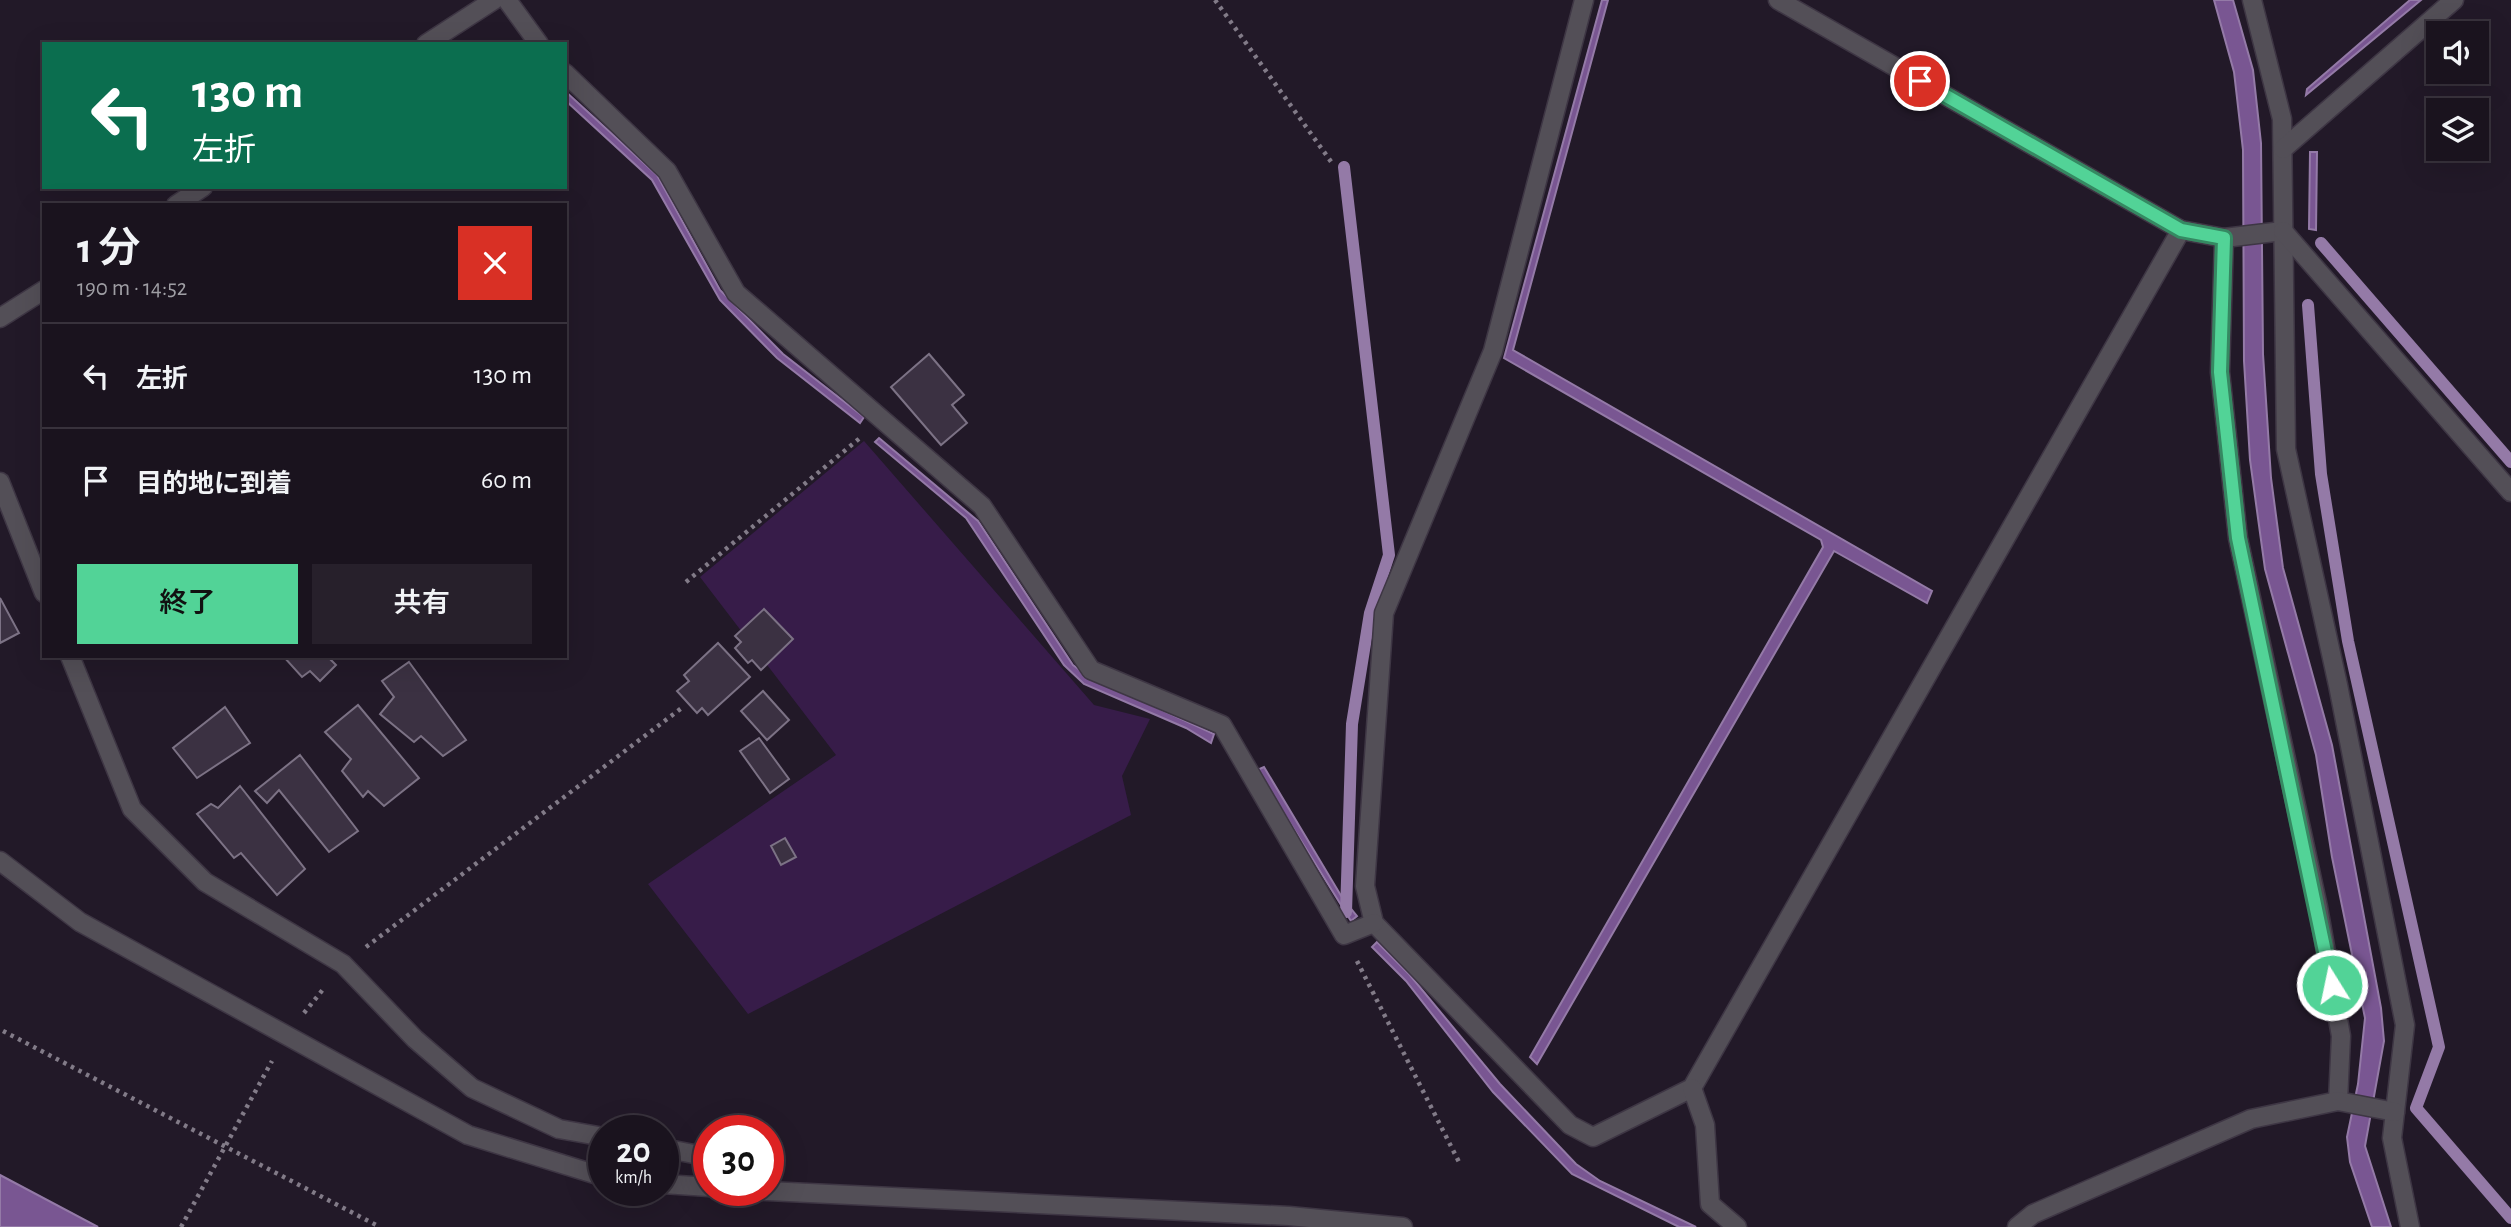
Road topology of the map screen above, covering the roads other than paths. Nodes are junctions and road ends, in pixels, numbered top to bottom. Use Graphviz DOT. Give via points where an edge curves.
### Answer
graph roads {
  1 [pos="494,0"];
  2 [pos="507,0"];
  3 [pos="1584,0"];
  4 [pos="1778,0"];
  5 [pos="2252,0"];
  6 [pos="2454,0"];
  7 [pos="429,42"];
  8 [pos="538,42"];
  9 [pos="567,75"];
  10 [pos="2283,149"];
  11 [pos="200,189"];
  12 [pos="179,203"];
  13 [pos="2181,230"];
  14 [pos="2275,232"];
  15 [pos="2232,237"];
  16 [pos="42,291"];
  17 [pos="0,318"];
  18 [pos="0,482"];
  19 [pos="2511,492"];
  20 [pos="42,588"];
  21 [pos="71,658"];
  22 [pos="0,861"];
  23 [pos="1374,923"];
  24 [pos="1692,1088"];
  25 [pos="2338,1101"];
  26 [pos="2395,1112"];
  27 [pos="588,1134"];
  28 [pos="588,1172"];
  29 [pos="784,1192"];
  30 [pos="1403,1227"];
  31 [pos="1737,1227"];
  32 [pos="2018,1227"];
  33 [pos="2410,1227"];
  1 -- 7 [label="street"];
  2 -- 8 [label="street"];
  3 -- 23 [label="street" via="1493,351 1384,613 1365,887"];
  4 -- 13 [label="street"];
  5 -- 10 [label="street" via="2282,120"];
  6 -- 10 [label="street"];
  9 -- 23 [label="street" via="667,171 736,293 982,506 1091,670 1222,725 1344,935"];
  10 -- 14 [label="street"];
  11 -- 12 [label="street"];
  13 -- 15 [label="street"];
  13 -- 24 [label="street"];
  14 -- 15 [label="street"];
  14 -- 19 [label="street"];
  14 -- 26 [label="street" via="2286,449 2338,685 2404,1025"];
  15 -- 25 [label="street" via="2220,372 2238,538 2332,985 2341,1037"];
  16 -- 17 [label="street"];
  18 -- 20 [label="street"];
  21 -- 27 [label="street" via="132,810 205,882 343,964 415,1039 472,1088 559,1129"];
  22 -- 28 [label="street" via="80,922 468,1135"];
  23 -- 24 [label="street" via="1570,1125 1593,1137"];
  24 -- 31 [label="street" via="1705,1125 1710,1204"];
  25 -- 26 [label="street"];
  25 -- 32 [label="street" via="2251,1119 2033,1214"];
  26 -- 33 [label="street" via="2392,1138"];
  29 -- 30 [label="street" via="1289,1216"];
}
